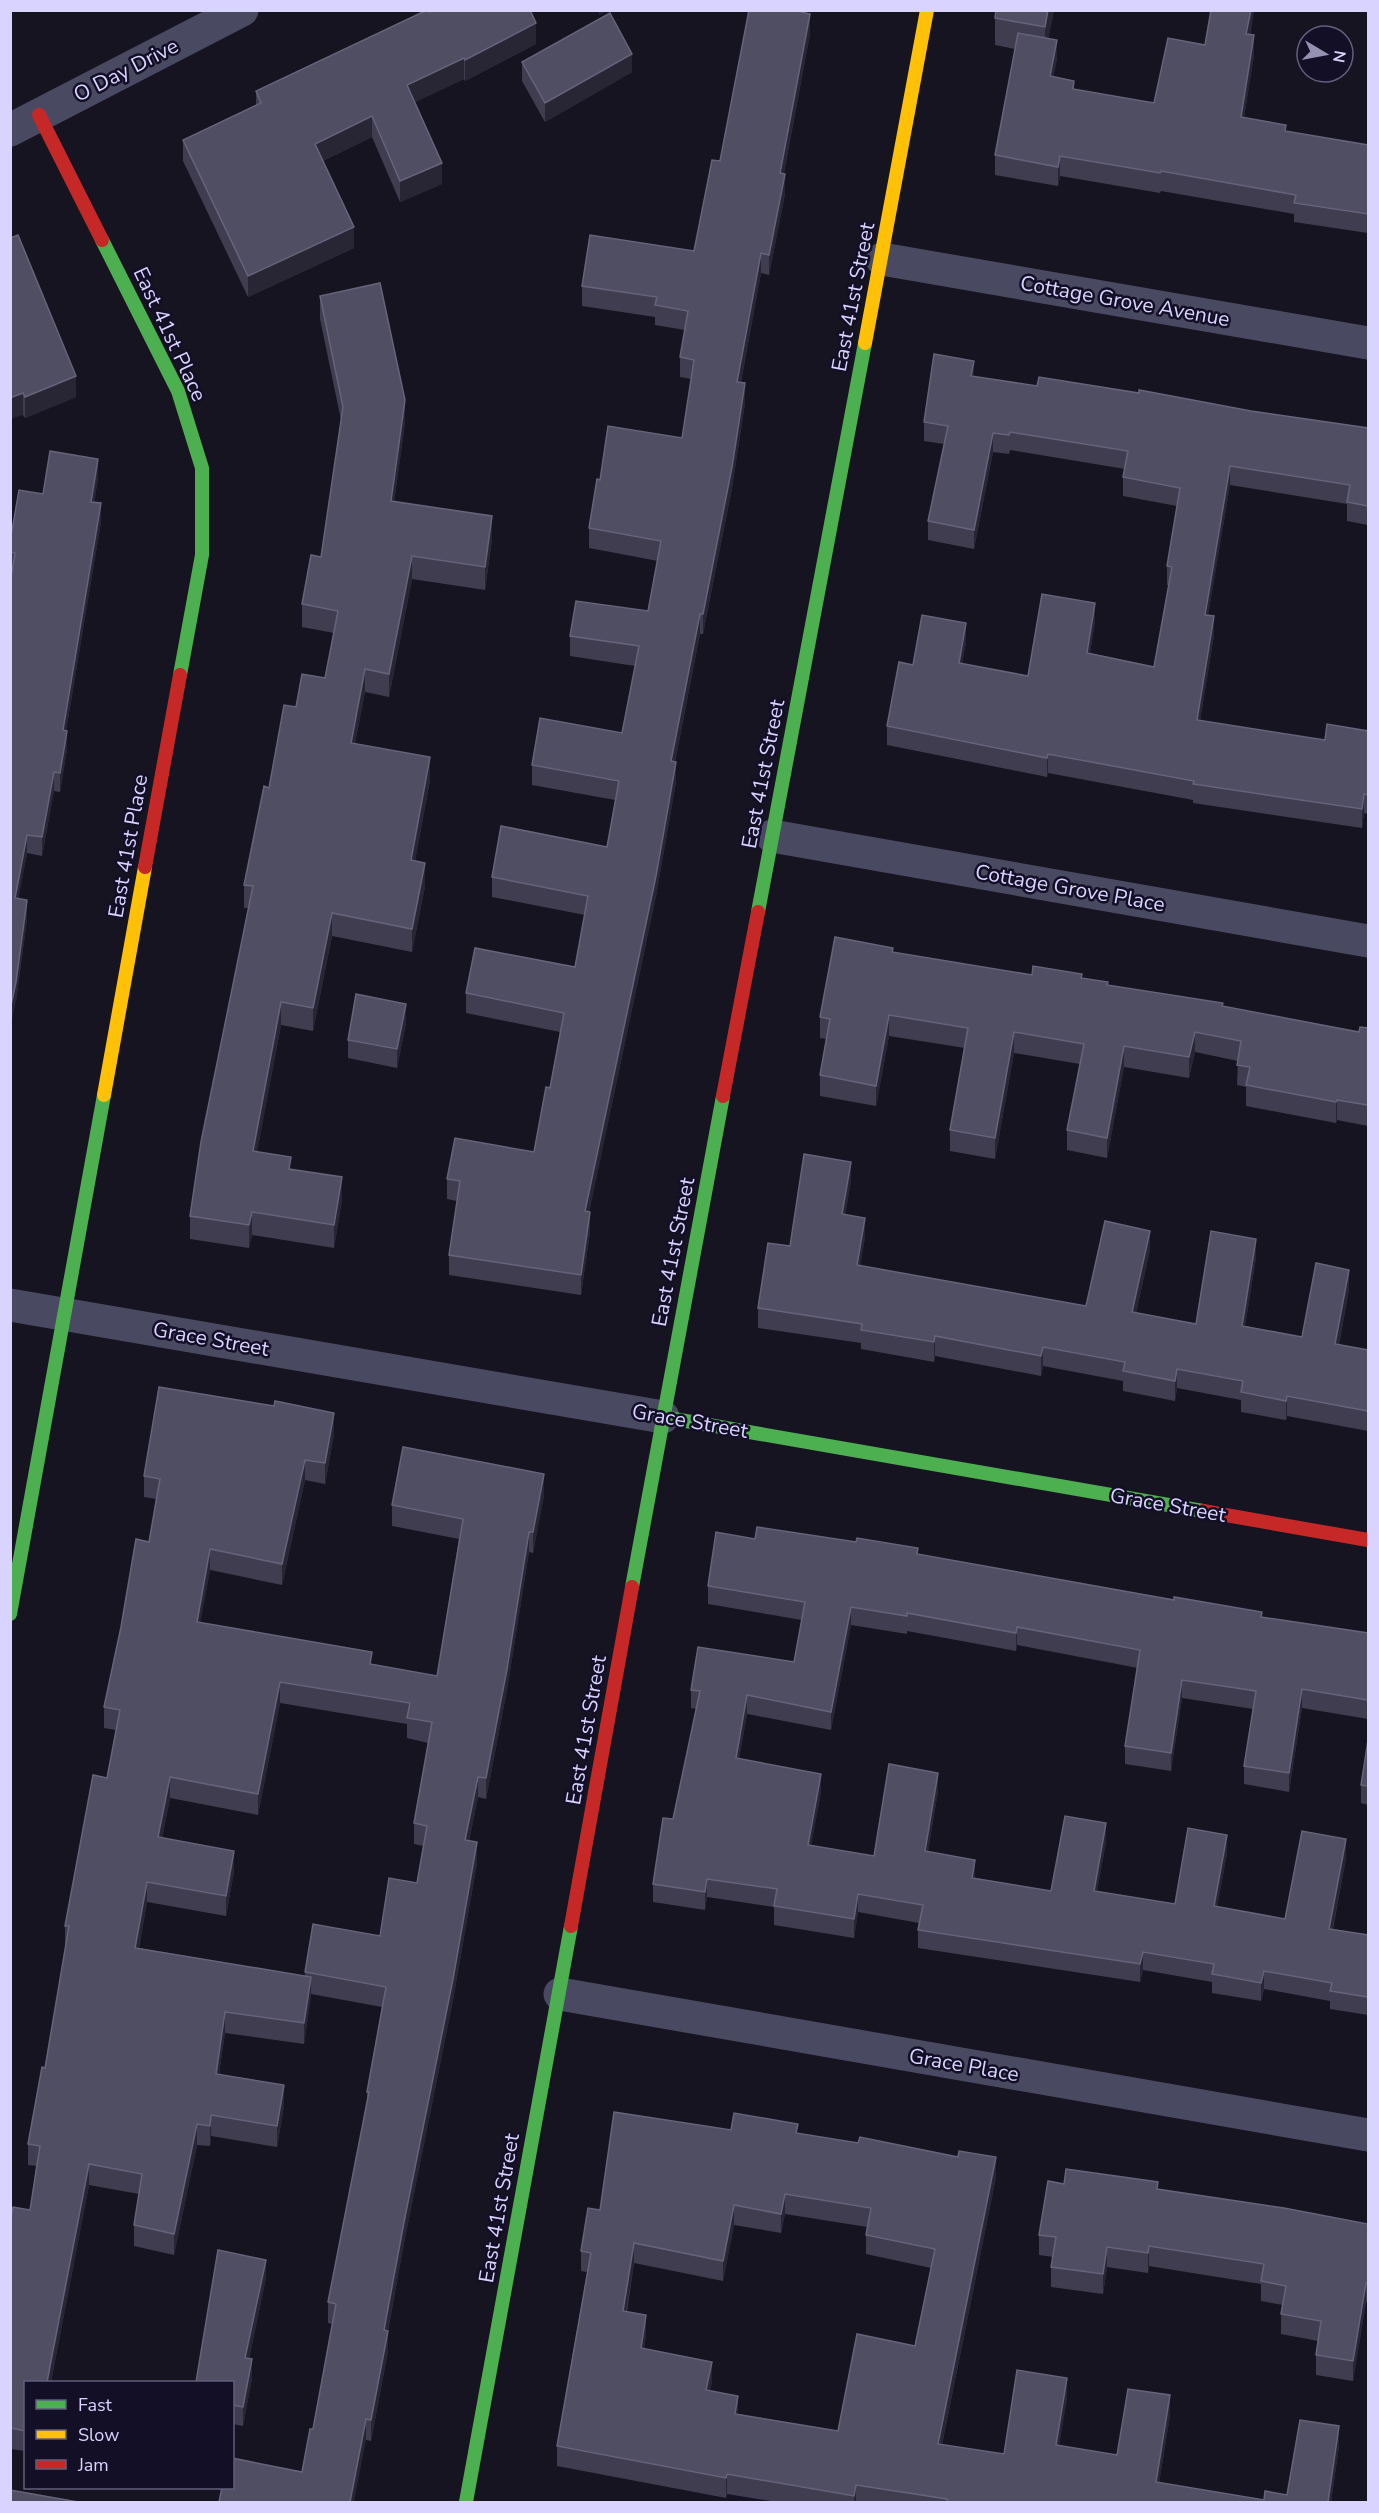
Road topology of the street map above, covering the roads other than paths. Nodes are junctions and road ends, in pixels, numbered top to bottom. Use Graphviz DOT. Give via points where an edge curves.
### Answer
graph roads {
  1 [pos="242,10"];
  2 [pos="927,10"];
  3 [pos="25,122"];
  4 [pos="882,259"];
  5 [pos="1368,343"];
  6 [pos="772,836"];
  7 [pos="1368,941"];
  8 [pos="10,1305"];
  9 [pos="66,1314"];
  10 [pos="663,1417"];
  11 [pos="1368,1540"];
  12 [pos="10,1614"];
  13 [pos="560,1994"];
  14 [pos="1368,2135"];
  15 [pos="466,2502"];
  1 -- 3 [label="street, O Day Drive"];
  2 -- 4 [label="street, East 41st Street"];
  3 -- 9 [label="street, East 41st Place" via="178,391 202,468 201,555"];
  4 -- 5 [label="street, Cottage Grove Avenue"];
  4 -- 6 [label="street, East 41st Street"];
  6 -- 7 [label="street, Cottage Grove Place"];
  6 -- 10 [label="street, East 41st Street"];
  8 -- 9 [label="street, Grace Street"];
  9 -- 10 [label="street, Grace Street"];
  9 -- 12 [label="street, East 41st Place"];
  10 -- 11 [label="street, Grace Street"];
  10 -- 13 [label="street, East 41st Street"];
  13 -- 14 [label="street, Grace Place"];
  13 -- 15 [label="street, East 41st Street"];
}
